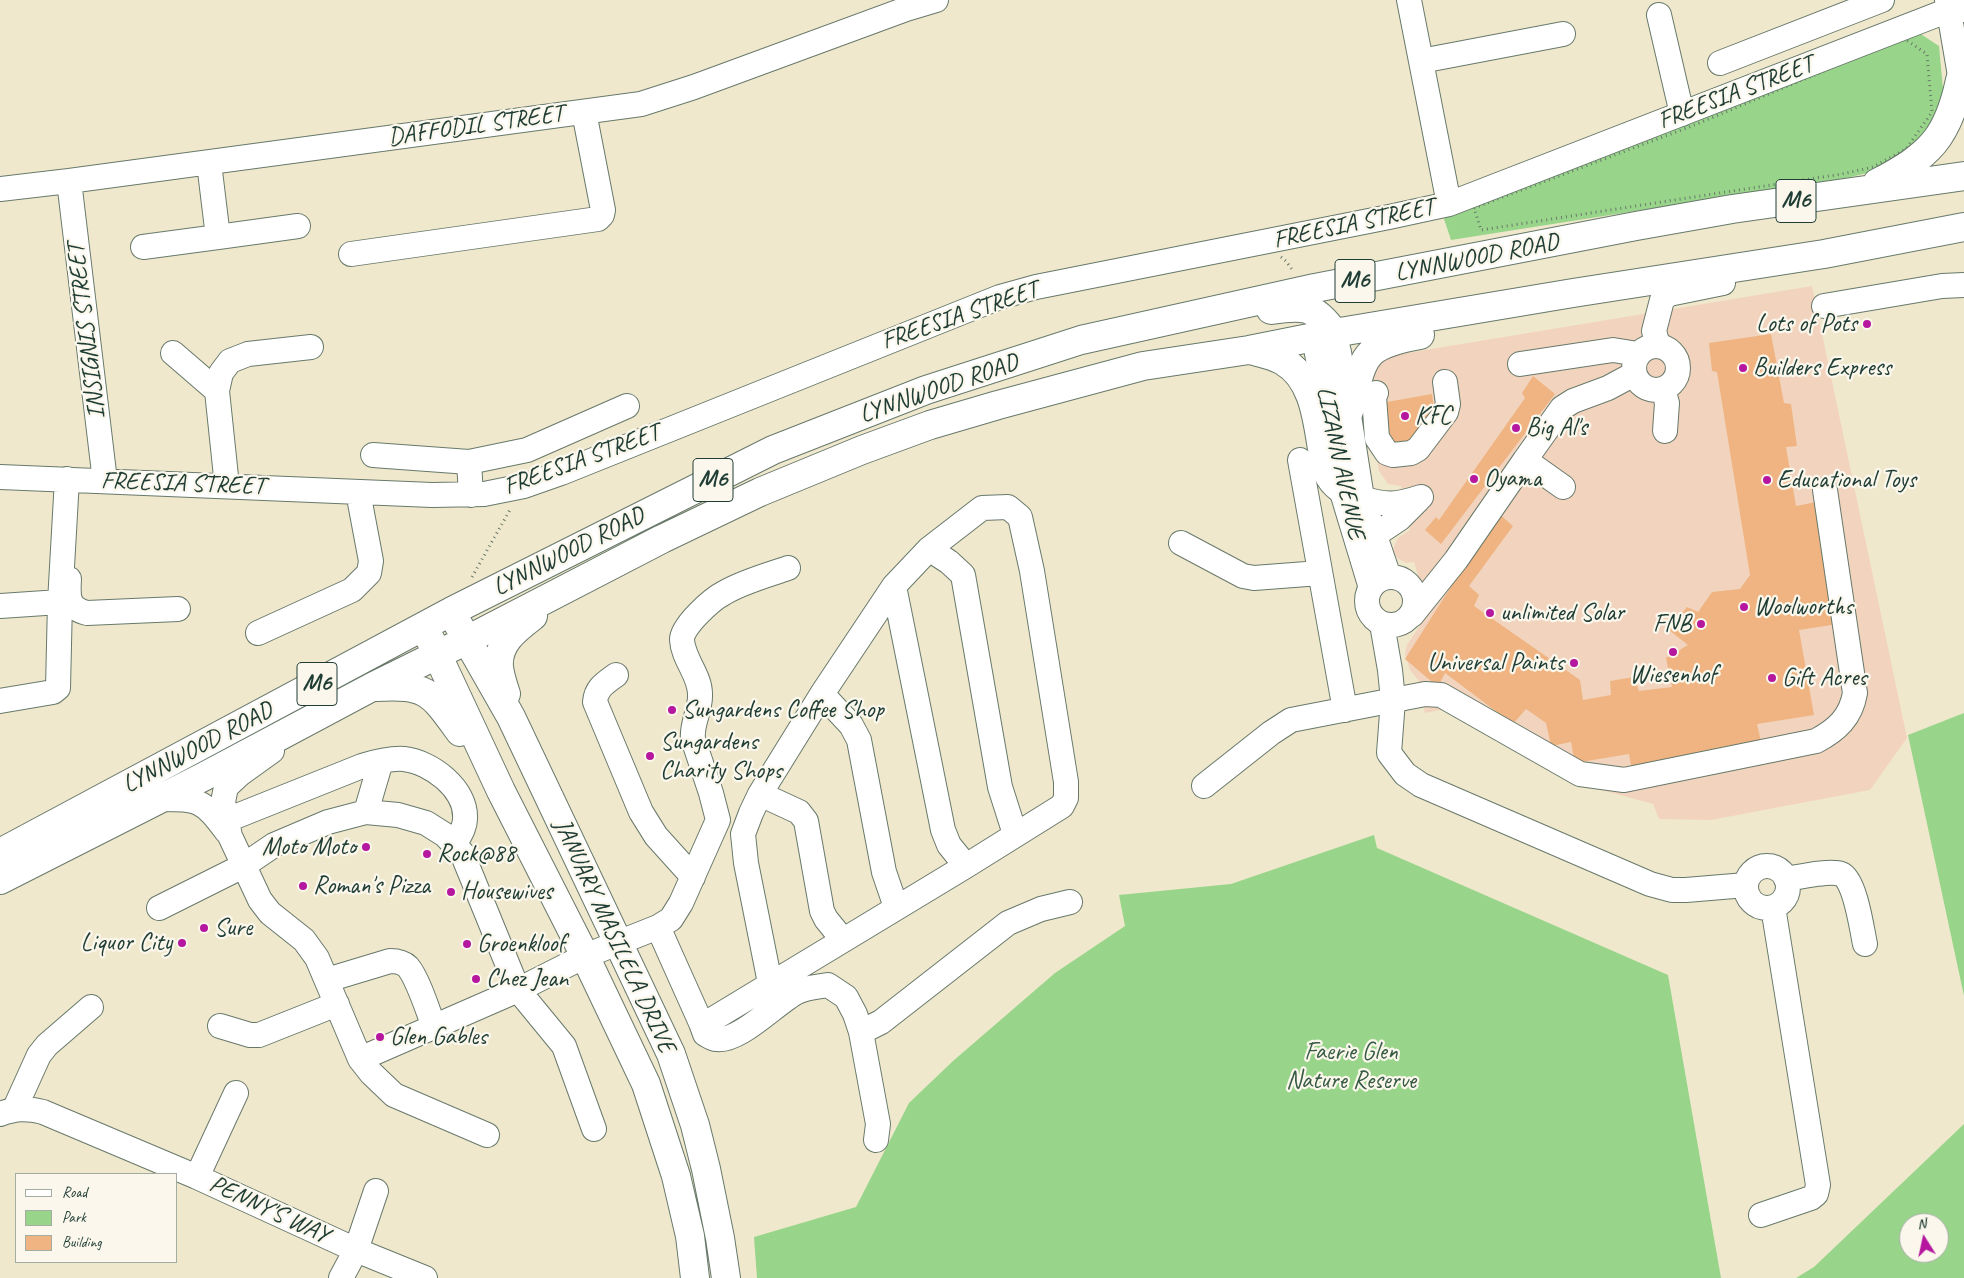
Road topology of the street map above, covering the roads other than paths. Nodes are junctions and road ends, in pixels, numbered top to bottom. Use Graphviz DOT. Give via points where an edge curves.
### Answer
graph roads {
  1 [pos="936,0"];
  2 [pos="1409,0"];
  3 [pos="1882,0"];
  4 [pos="1953,7"];
  5 [pos="1659,15"];
  6 [pos="1563,34"];
  7 [pos="1421,61"];
  8 [pos="1720,63"];
  9 [pos="1962,91"];
  10 [pos="584,112"];
  11 [pos="1682,114"];
  12 [pos="209,162"];
  13 [pos="1964,176"];
  14 [pos="69,181"];
  15 [pos="0,189"];
  16 [pos="1860,192"];
  17 [pos="1449,204"];
  18 [pos="298,226"];
  19 [pos="1964,227"];
  20 [pos="218,237"];
  21 [pos="1900,239"];
  22 [pos="143,247"];
  23 [pos="352,254"];
  24 [pos="1364,280"];
  25 [pos="1964,285"];
  26 [pos="1573,293"];
  27 [pos="1824,306"];
  28 [pos="1320,327"];
  29 [pos="311,347"];
  30 [pos="1248,350"];
  31 [pos="173,353"];
  32 [pos="1644,358"];
  33 [pos="1520,364"];
  34 [pos="983,372"];
  35 [pos="1445,382"];
  36 [pos="1663,388"];
  37 [pos="217,391"];
  38 [pos="1376,394"];
  39 [pos="627,406"];
  40 [pos="1349,411"];
  41 [pos="1665,431"];
  42 [pos="373,455"];
  43 [pos="1300,460"];
  44 [pos="1525,460"];
  45 [pos="469,462"];
  46 [pos="0,477"];
  47 [pos="71,479"];
  48 [pos="105,481"];
  49 [pos="227,486"];
  50 [pos="1563,488"];
  51 [pos="1825,490"];
  52 [pos="358,492"];
  53 [pos="1351,493"];
  54 [pos="471,495"];
  55 [pos="1375,535"];
  56 [pos="1181,543"];
  57 [pos="929,548"];
  58 [pos="1456,560"];
  59 [pos="788,568"];
  60 [pos="1320,573"];
  61 [pos="594,574"];
  62 [pos="1388,582"];
  63 [pos="894,586"];
  64 [pos="60,602"];
  65 [pos="0,606"];
  66 [pos="178,609"];
  67 [pos="452,612"];
  68 [pos="1409,618"];
  69 [pos="1382,624"];
  70 [pos="425,626"];
  71 [pos="258,633"];
  72 [pos="468,640"];
  73 [pos="436,654"];
  74 [pos="1390,670"];
  75 [pos="616,675"];
  76 [pos="372,687"];
  77 [pos="822,694"];
  78 [pos="348,700"];
  79 [pos="1392,700"];
  80 [pos="0,701"];
  81 [pos="1344,710"];
  82 [pos="511,717"];
  83 [pos="381,761"];
  84 [pos="1204,786"];
  85 [pos="501,791"];
  86 [pos="760,794"];
  87 [pos="160,798"];
  88 [pos="366,812"];
  89 [pos="228,828"];
  90 [pos="1015,834"];
  91 [pos="455,844"];
  92 [pos="0,853"];
  93 [pos="243,866"];
  94 [pos="966,866"];
  95 [pos="693,877"];
  96 [pos="1786,879"];
  97 [pos="0,880"];
  98 [pos="1746,885"];
  99 [pos="1070,902"];
  100 [pos="896,907"];
  101 [pos="1773,907"];
  102 [pos="159,908"];
  103 [pos="658,927"];
  104 [pos="844,940"];
  105 [pos="617,942"];
  106 [pos="1865,944"];
  107 [pos="585,956"];
  108 [pos="327,980"];
  109 [pos="770,983"];
  110 [pos="518,990"];
  111 [pos="337,1004"];
  112 [pos="91,1007"];
  113 [pos="701,1023"];
  114 [pos="220,1026"];
  115 [pos="434,1027"];
  116 [pos="861,1032"];
  117 [pos="360,1059"];
  118 [pos="236,1093"];
  119 [pos="8,1111"];
  120 [pos="594,1129"];
  121 [pos="487,1135"];
  122 [pos="876,1140"];
  123 [pos="197,1177"];
  124 [pos="376,1191"];
  125 [pos="1761,1215"];
  126 [pos="356,1250"];
  127 [pos="341,1278"];
  128 [pos="425,1278"];
  129 [pos="695,1278"];
  130 [pos="726,1278"];
  1 -- 10 [label="street, DAFFODIL STREET" via="694,88 641,104"];
  2 -- 7 [label="street"];
  3 -- 8 [label="street"];
  4 -- 9 [label="street"];
  4 -- 11 [label="street, FREESIA STREET"];
  5 -- 11 [label="street"];
  6 -- 7 [label="street"];
  7 -- 17 [label="street"];
  9 -- 16 [label="main road" via="1950,118 1931,146 1905,169"];
  10 -- 12 [label="street, DAFFODIL STREET"];
  10 -- 23 [label="street" via="603,210 598,219"];
  11 -- 17 [label="street, FREESIA STREET"];
  12 -- 14 [label="street, DAFFODIL STREET"];
  12 -- 20 [label="street"];
  13 -- 16 [label="main road, LYNNWOOD ROAD / M6"];
  14 -- 15 [label="street, DAFFODIL STREET"];
  14 -- 48 [label="street, INSIGNIS STREET"];
  16 -- 24 [label="main road, LYNNWOOD ROAD / M6" via="1636,226"];
  17 -- 54 [label="street, FREESIA STREET" via="1000,297 561,474 524,486"];
  18 -- 20 [label="street"];
  19 -- 21 [label="main road, LYNNWOOD ROAD / M6"];
  20 -- 22 [label="street"];
  21 -- 26 [label="main road, LYNNWOOD ROAD / M6"];
  21 -- 32 [label="street" via="1849,261 1669,294 1662,300"];
  24 -- 28 [label="main road" via="1324,291 1317,299"];
  24 -- 34 [label="main road, LYNNWOOD ROAD / M6" via="1080,340"];
  25 -- 27 [label="street"];
  26 -- 28 [label="main road, LYNNWOOD ROAD / M6"];
  26 -- 40 [label="main road" via="1511,318 1395,340 1377,347 1362,366"];
  28 -- 30 [label="main road, LYNNWOOD ROAD / M6"];
  28 -- 34 [label="main road" via="1296,306"];
  28 -- 40 [label="street, LIZANN AVENUE" via="1339,352"];
  28 -- 53 [label="street, LIZANN AVENUE"];
  29 -- 37 [label="street" via="248,354 230,361 221,373"];
  30 -- 53 [label="main road" via="1282,360 1294,368 1306,384 1326,470 1331,482"];
  30 -- 61 [label="main road, LYNNWOOD ROAD / M6" via="1143,366 930,426 760,492"];
  31 -- 37 [label="street"];
  32 -- 33 [label="street" via="1613,350"];
  32 -- 36 [label="street" via="1641,384 1647,388"];
  32 -- 36 [label="street" via="1670,350 1675,355 1677,376"];
  32 -- 44 [label="street" via="1608,388 1562,408"];
  34 -- 67 [label="main road, LYNNWOOD ROAD / M6" via="926,390 773,450"];
  35 -- 38 [label="street" via="1446,412 1418,449 1411,453 1390,455 1377,438"];
  36 -- 41 [label="street" via="1667,402"];
  37 -- 49 [label="street"];
  39 -- 45 [label="street" via="527,450"];
  40 -- 53 [label="street, LIZANN AVENUE"];
  42 -- 45 [label="street"];
  43 -- 60 [label="street"];
  44 -- 50 [label="street"];
  44 -- 58 [label="street"];
  45 -- 54 [label="street"];
  46 -- 47 [label="street, FREESIA STREET"];
  47 -- 48 [label="street, FREESIA STREET"];
  47 -- 64 [label="street"];
  47 -- 66 [label="street" via="69,594 72,605 87,613"];
  48 -- 49 [label="street, FREESIA STREET"];
  49 -- 52 [label="street, FREESIA STREET"];
  51 -- 79 [label="street" via="1855,693 1852,708 1841,724 1816,742 1624,780 1605,779 1580,774 1441,695 1425,694"];
  52 -- 54 [label="street, FREESIA STREET"];
  52 -- 71 [label="street" via="371,561 369,573 352,590"];
  53 -- 55 [label="street, LIZANN AVENUE"];
  53 -- 55 [label="street" via="1377,503 1399,505 1421,497"];
  53 -- 62 [label="street, LIZANN AVENUE"];
  55 -- 62 [label="street, LIZANN AVENUE"];
  56 -- 60 [label="street" via="1244,576"];
  57 -- 63 [label="street"];
  57 -- 90 [label="street" via="963,575 1000,787"];
  57 -- 90 [label="street" via="982,508 1008,507 1020,516 1066,782 1066,798 1062,806"];
  58 -- 62 [label="street"];
  58 -- 68 [label="street"];
  59 -- 95 [label="street" via="723,593 689,623 682,634 683,647 698,680 700,694 693,740 717,814 716,826"];
  60 -- 81 [label="street"];
  61 -- 72 [label="main road, LYNNWOOD ROAD / M6"];
  61 -- 82 [label="main road" via="532,617 504,644 499,667"];
  62 -- 68 [label="street" via="1413,589 1415,609"];
  62 -- 69 [label="street" via="1367,596 1369,612"];
  63 -- 77 [label="street"];
  63 -- 94 [label="street" via="943,830 949,845"];
  64 -- 65 [label="street"];
  64 -- 80 [label="street" via="57,690"];
  67 -- 70 [label="main road, LYNNWOOD ROAD / M6"];
  67 -- 72 [label="main road, JANUARY MASILELA DRIVE"];
  68 -- 69 [label="street" via="1399,624"];
  68 -- 74 [label="street"];
  69 -- 74 [label="street"];
  70 -- 73 [label="main road, JANUARY MASILELA DRIVE"];
  70 -- 92 [label="main road, LYNNWOOD ROAD / M6"];
  72 -- 73 [label="main road, LYNNWOOD ROAD / M6"];
  72 -- 82 [label="main road, JANUARY MASILELA DRIVE"];
  73 -- 76 [label="main road, LYNNWOOD ROAD / M6"];
  73 -- 85 [label="main road, JANUARY MASILELA DRIVE"];
  74 -- 79 [label="street"];
  75 -- 95 [label="street" via="602,685 595,702 642,812 656,836"];
  76 -- 78 [label="main road, LYNNWOOD ROAD / M6"];
  76 -- 85 [label="main road" via="401,686 422,690 439,703"];
  77 -- 86 [label="street"];
  77 -- 100 [label="street" via="851,725 859,740 886,882"];
  78 -- 87 [label="main road, LYNNWOOD ROAD / M6"];
  78 -- 89 [label="street" via="320,724 274,749 228,784 223,802"];
  79 -- 81 [label="street"];
  79 -- 98 [label="street" via="1389,753 1405,774 1422,785 1650,884 1672,890"];
  81 -- 84 [label="street" via="1283,724"];
  82 -- 105 [label="main road, JANUARY MASILELA DRIVE"];
  83 -- 88 [label="street"];
  83 -- 89 [label="street" via="362,766"];
  83 -- 91 [label="street" via="404,759 426,765 456,791 465,818"];
  85 -- 107 [label="main road, JANUARY MASILELA DRIVE"];
  86 -- 104 [label="street" via="799,812 806,821 822,911"];
  86 -- 109 [label="street" via="743,834"];
  87 -- 89 [label="street" via="189,799 201,803"];
  87 -- 97 [label="main road, LYNNWOOD ROAD / M6"];
  88 -- 91 [label="street" via="398,815 426,823"];
  88 -- 93 [label="street" via="289,837"];
  89 -- 93 [label="street"];
  90 -- 94 [label="street"];
  91 -- 110 [label="street" via="468,863"];
  93 -- 102 [label="street"];
  93 -- 108 [label="street" via="266,909 304,940"];
  94 -- 100 [label="street"];
  95 -- 103 [label="street" via="674,916"];
  96 -- 98 [label="street" via="1777,869 1764,866 1752,872"];
  96 -- 101 [label="street" via="1787,893"];
  96 -- 106 [label="street" via="1830,874 1841,874 1848,879"];
  98 -- 101 [label="street" via="1749,898 1754,903"];
  99 -- 116 [label="street" via="1041,909 1008,923 881,1022"];
  100 -- 104 [label="street"];
  101 -- 125 [label="street" via="1818,1185 1812,1198"];
  103 -- 105 [label="street"];
  103 -- 113 [label="street"];
  104 -- 109 [label="street"];
  105 -- 107 [label="street"];
  105 -- 130 [label="main road, JANUARY MASILELA DRIVE" via="671,1054 695,1125"];
  107 -- 110 [label="street"];
  107 -- 129 [label="main road, JANUARY MASILELA DRIVE" via="646,1084 676,1176 690,1236"];
  108 -- 111 [label="street"];
  108 -- 115 [label="street" via="390,961 403,963 413,975"];
  109 -- 113 [label="street" via="713,1019"];
  110 -- 115 [label="street"];
  110 -- 120 [label="street" via="564,1046"];
  111 -- 114 [label="street" via="259,1035"];
  111 -- 117 [label="street"];
  112 -- 119 [label="street" via="39,1055"];
  113 -- 116 [label="street" via="706,1034 715,1039 726,1038 754,1024 795,993 828,985 846,997"];
  115 -- 117 [label="street"];
  116 -- 122 [label="street" via="877,1115"];
  117 -- 121 [label="street" via="394,1095"];
  118 -- 123 [label="street"];
  119 -- 123 [label="street, PENNY'S WAY" via="29,1108 43,1112"];
  123 -- 126 [label="street, PENNY'S WAY"];
  124 -- 126 [label="street"];
  126 -- 127 [label="street"];
  126 -- 128 [label="street, PENNY'S WAY"];
}
